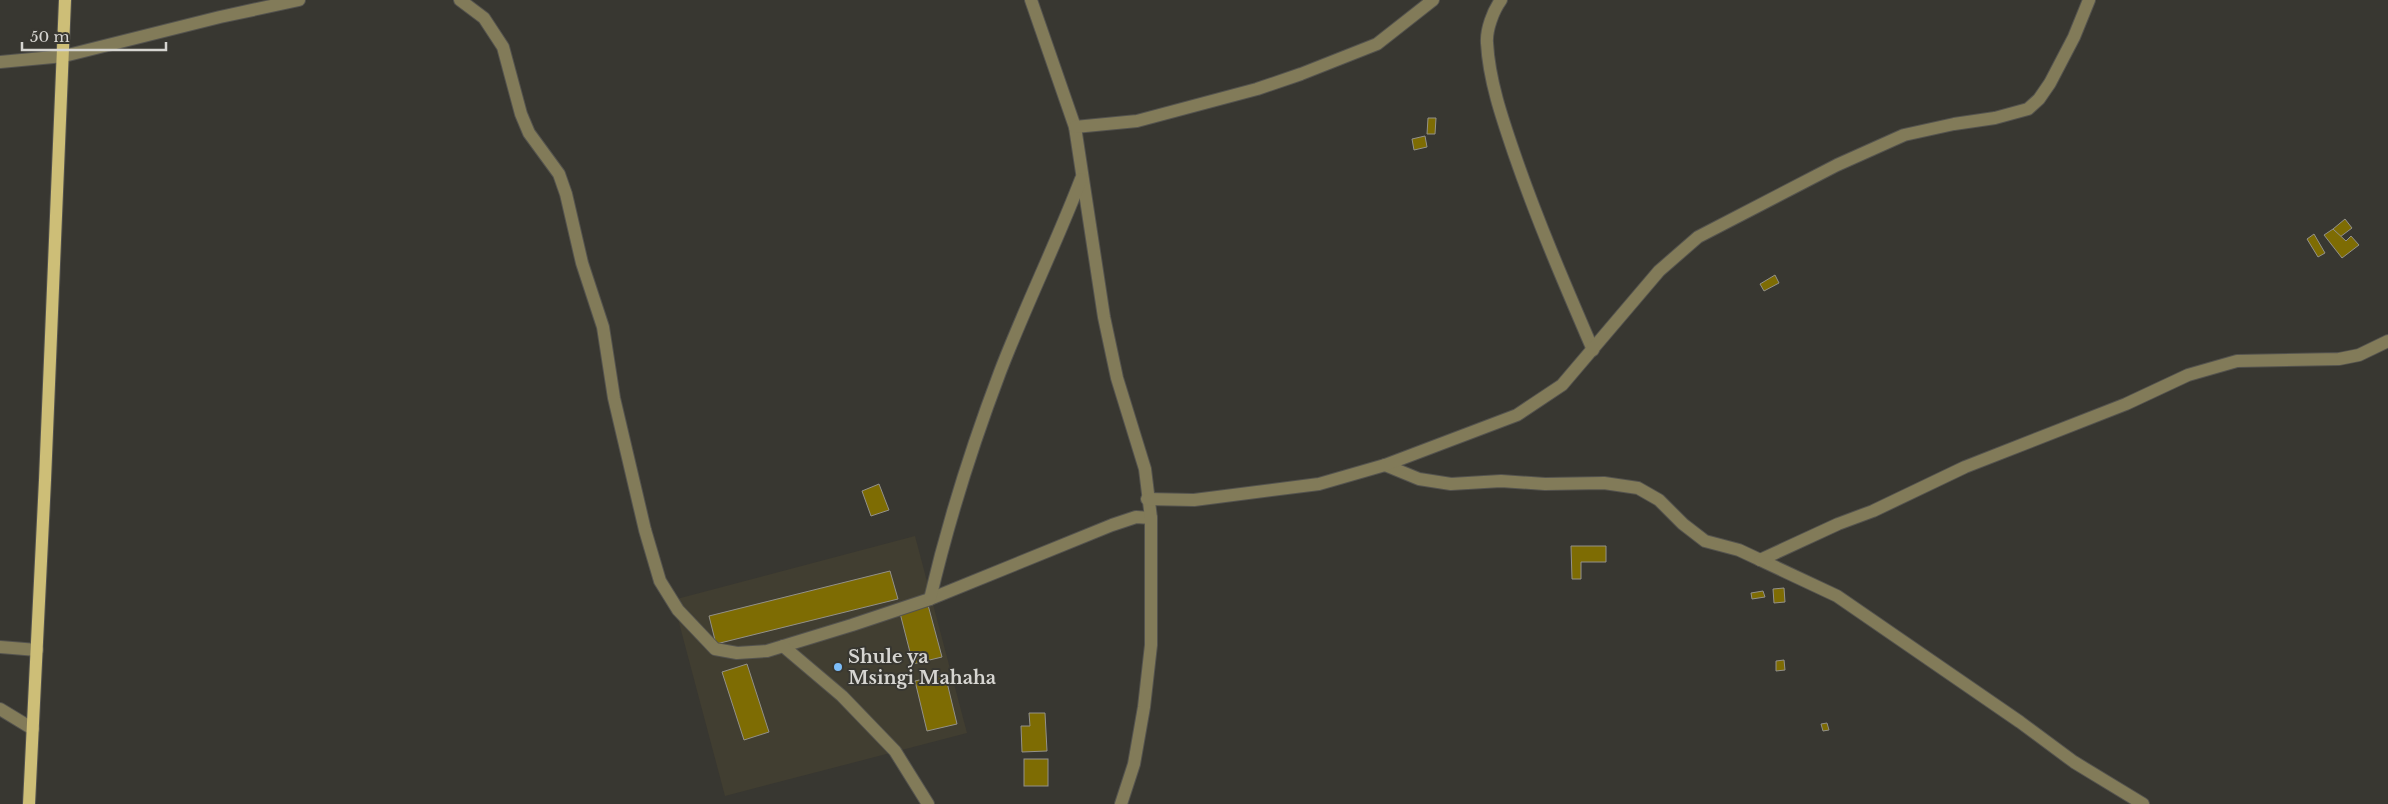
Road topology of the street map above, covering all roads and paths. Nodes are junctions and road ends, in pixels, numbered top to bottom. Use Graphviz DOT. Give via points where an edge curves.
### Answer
graph roads {
  1 [pos="65,0"];
  2 [pos="299,0"];
  3 [pos="460,0"];
  4 [pos="1031,0"];
  5 [pos="1433,0"];
  6 [pos="1500,0"];
  7 [pos="2089,0"];
  8 [pos="64,56"];
  9 [pos="0,62"];
  10 [pos="1075,128"];
  11 [pos="1081,178"];
  12 [pos="2388,341"];
  13 [pos="1593,350"];
  14 [pos="1385,465"];
  15 [pos="1147,499"];
  16 [pos="1151,518"];
  17 [pos="1760,560"];
  18 [pos="930,600"];
  19 [pos="783,646"];
  20 [pos="0,648"];
  21 [pos="37,650"];
  22 [pos="0,709"];
  23 [pos="33,729"];
  24 [pos="29,804"];
  25 [pos="928,804"];
  26 [pos="1121,804"];
  27 [pos="2143,804"];
  1 -- 8 [label="main road"];
  2 -- 8 [label="street"];
  3 -- 19 [label="street" via="484,18 503,47 529,133 559,174 566,194 582,263 603,328 614,398 644,530 660,581 678,610 715,649 737,653 767,651"];
  4 -- 10 [label="street"];
  5 -- 10 [label="street" via="1377,44 1301,74 1137,122"];
  6 -- 13 [label="street" via="1486,40 1502,118 1558,270"];
  7 -- 13 [label="street" via="2050,82 2028,109 1904,135 1852,158 1698,238 1659,271"];
  8 -- 9 [label="street"];
  8 -- 21 [label="main road"];
  10 -- 11 [label="street"];
  11 -- 15 [label="street" via="1106,326 1117,378 1145,469"];
  11 -- 18 [label="street" via="1000,372 959,487"];
  12 -- 17 [label="street" via="2359,355 2339,359 2237,361 2188,375 2126,404 1964,466 1873,511"];
  13 -- 14 [label="street" via="1562,385 1517,416"];
  14 -- 15 [label="street" via="1319,484 1272,491 1194,500"];
  14 -- 17 [label="street" via="1419,479 1451,484 1604,482 1638,488 1659,500 1705,541 1739,550"];
  15 -- 16 [label="street"];
  16 -- 18 [label="street" via="1136,517 1112,525"];
  16 -- 26 [label="street" via="1151,644 1134,764"];
  17 -- 27 [label="street" via="1836,596 2074,762"];
  18 -- 19 [label="street"];
  19 -- 25 [label="street" via="842,696 895,751"];
  20 -- 21 [label="street"];
  21 -- 23 [label="main road"];
  22 -- 23 [label="street"];
  23 -- 24 [label="main road"];
}
